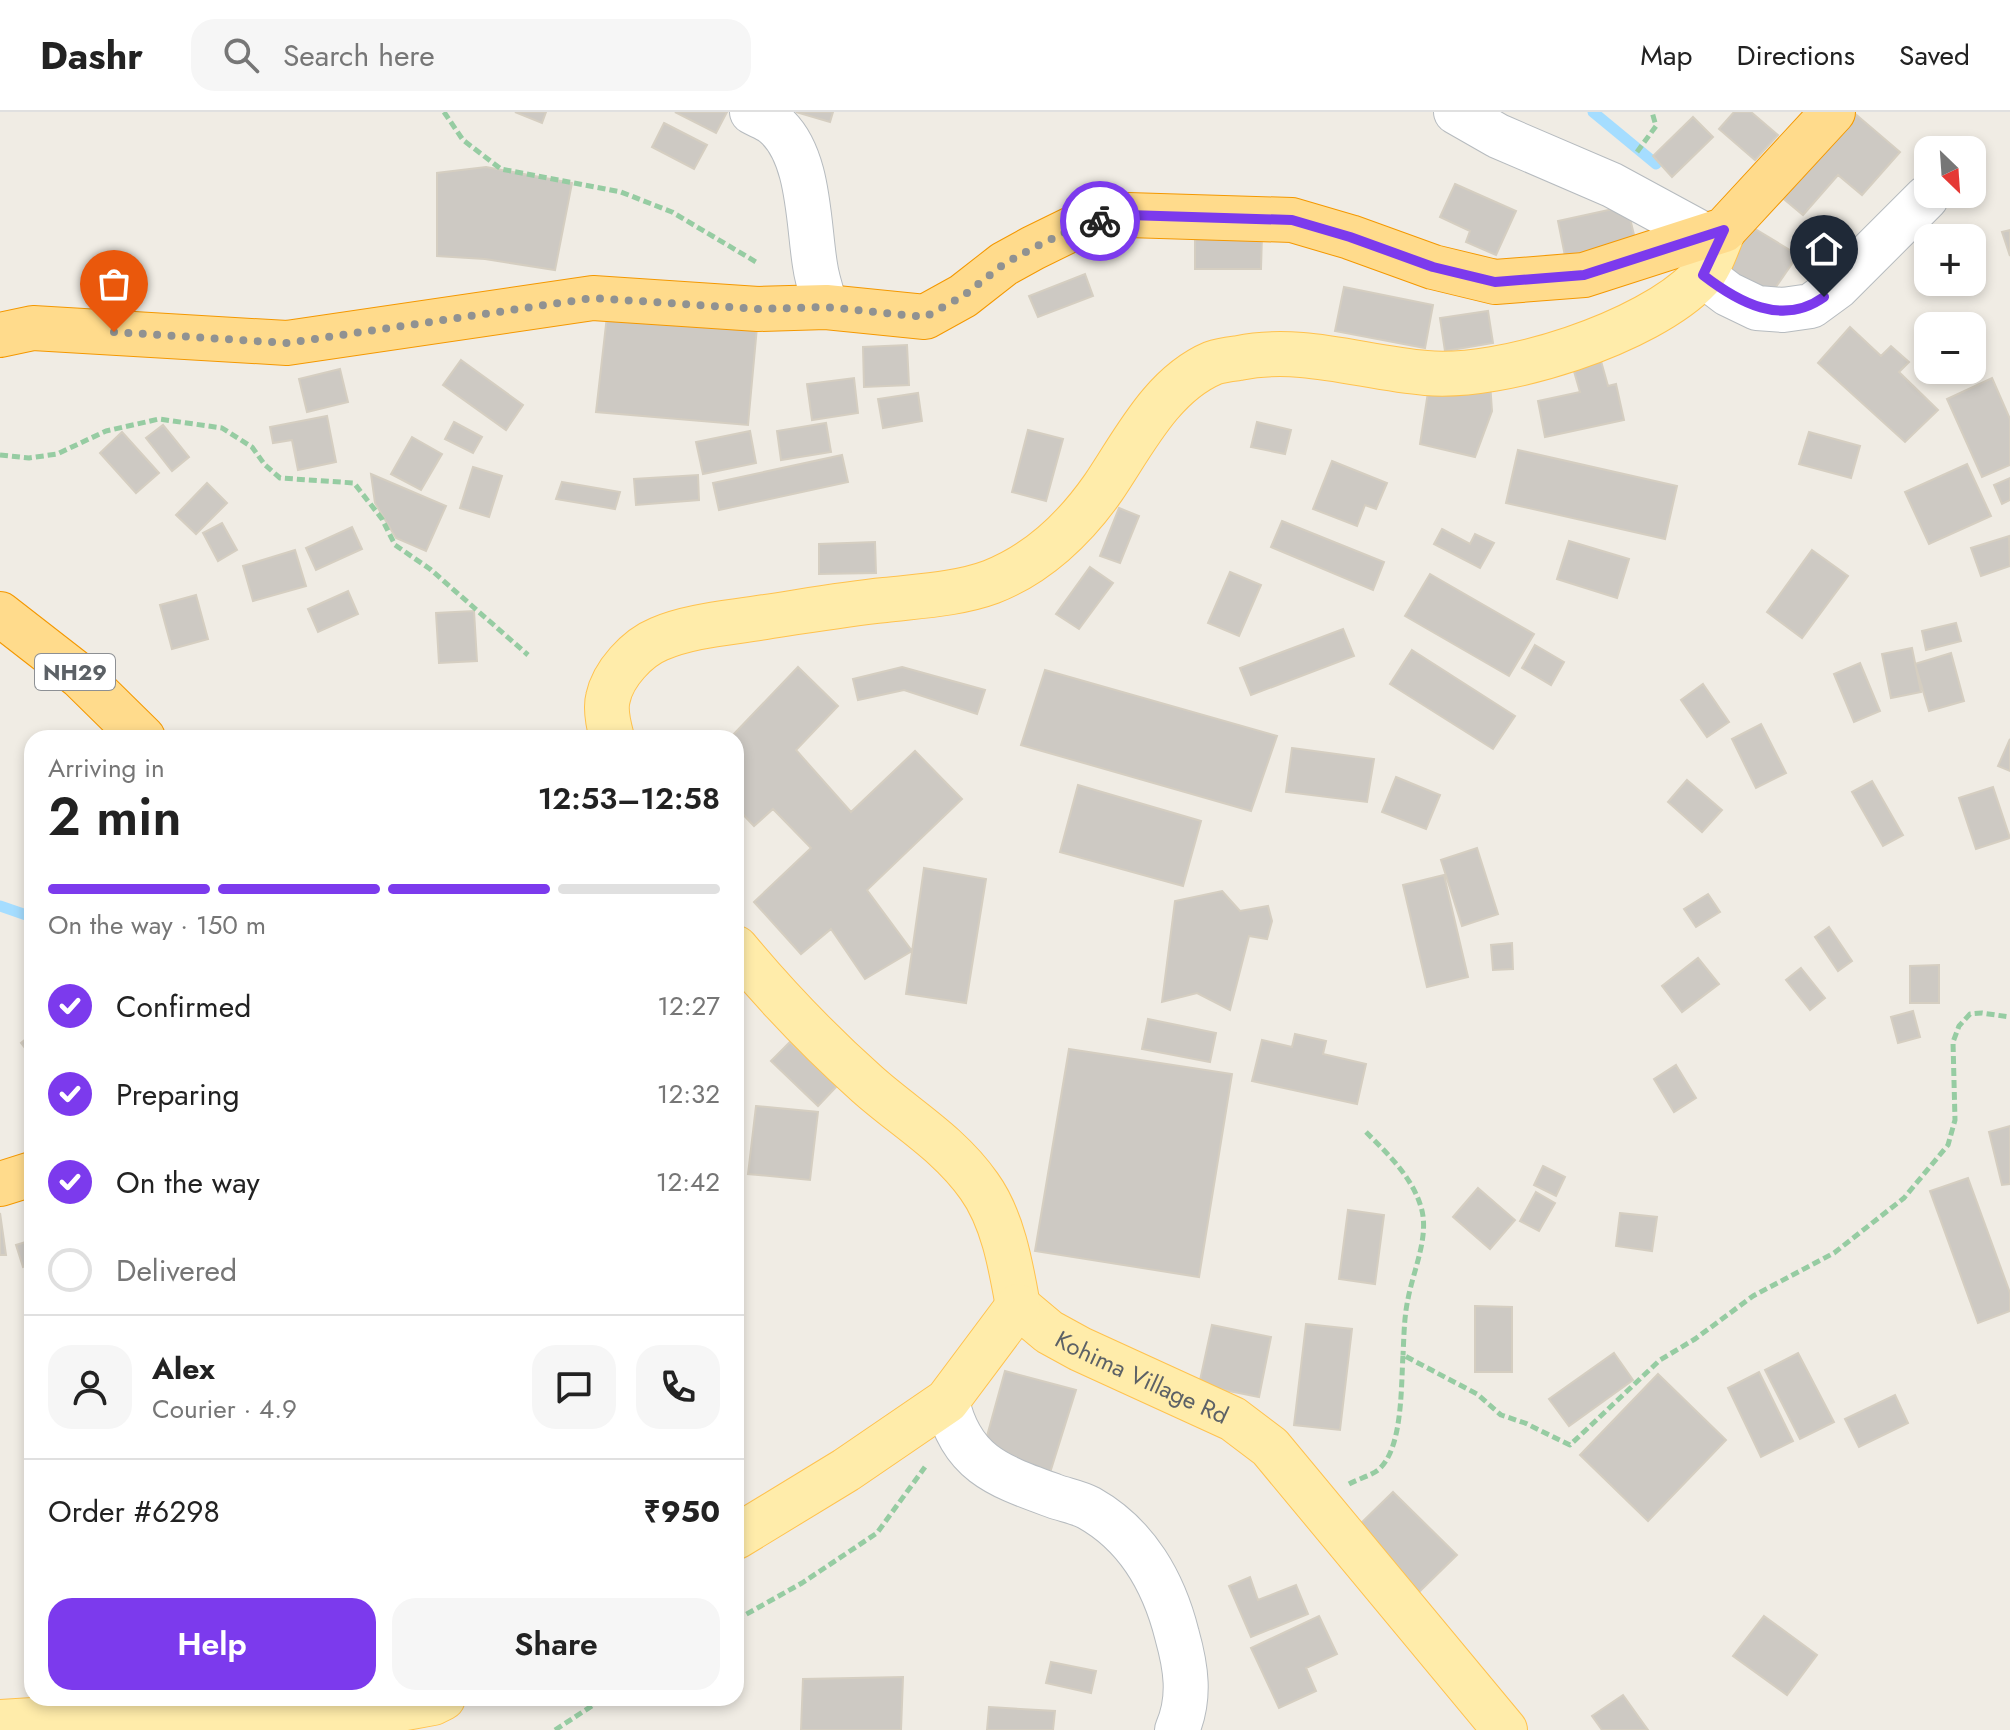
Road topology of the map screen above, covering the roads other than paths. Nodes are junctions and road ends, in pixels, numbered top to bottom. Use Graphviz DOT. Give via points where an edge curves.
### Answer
graph roads {
  1 [pos="752,112"];
  2 [pos="1456,112"];
  3 [pos="1833,112"];
  4 [pos="1916,208"];
  5 [pos="1711,247"];
  6 [pos="826,307"];
  7 [pos="0,335"];
  8 [pos="0,614"];
  9 [pos="135,730"];
  10 [pos="611,730"];
  11 [pos="744,957"];
  12 [pos="24,1176"];
  13 [pos="0,1184"];
  14 [pos="1018,1306"];
  15 [pos="950,1414"];
  16 [pos="744,1532"];
  17 [pos="417,1706"];
  18 [pos="0,1722"];
  19 [pos="1177,1730"];
  20 [pos="1505,1730"];
  1 -- 6 [label="street" via="773,124 799,164"];
  2 -- 5 [label="street" via="1612,185"];
  3 -- 5 [label="highway"];
  4 -- 5 [label="street" via="1811,306 1757,308 1728,294"];
  5 -- 6 [label="highway" via="1584,275 1495,282 1292,220 1128,215 1080,225 1033,248 925,317"];
  5 -- 10 [label="main road" via="1674,302 1626,328 1474,374 1427,373 1304,354 1214,362 1180,384 1153,413 1101,491 1069,530 1034,559 990,582 930,595 706,626 657,640 623,666 607,699"];
  6 -- 7 [label="highway" via="758,309 593,298 287,343 33,328"];
  8 -- 9 [label="highway, NH29" via="81,677"];
  11 -- 14 [label="main road" via="810,1029 923,1128 980,1188 998,1226"];
  12 -- 13 [label="highway"];
  14 -- 15 [label="main road"];
  14 -- 20 [label="main road, Kohima Village Rd" via="1049,1332 1233,1419 1270,1447"];
  15 -- 16 [label="main road" via="858,1462"];
  15 -- 19 [label="street" via="965,1444 991,1470 1088,1508 1119,1531 1153,1569 1171,1612 1187,1686"];
  17 -- 18 [label="main road" via="302,1727 258,1723 214,1709 171,1708"];
}
